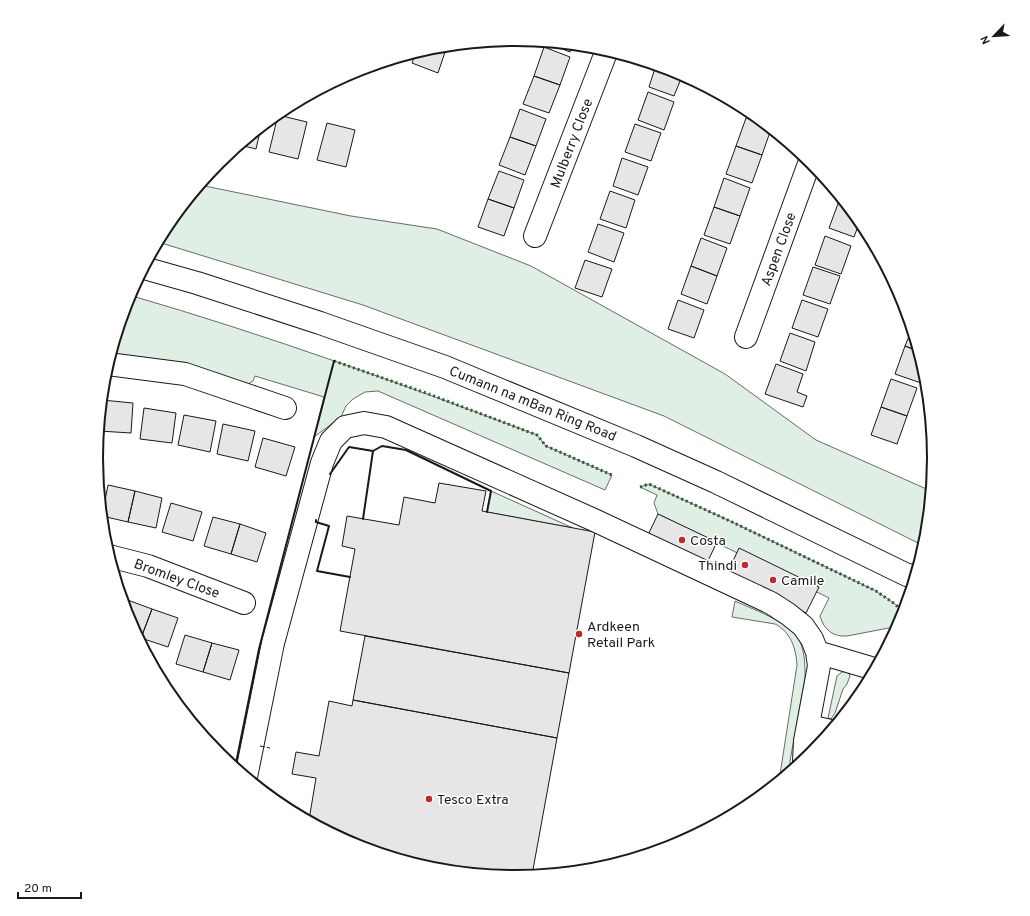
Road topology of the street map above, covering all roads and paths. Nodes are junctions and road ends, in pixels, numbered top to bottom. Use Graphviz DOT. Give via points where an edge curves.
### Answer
graph roads {
  1 [pos="605,56"];
  2 [pos="807,168"];
  3 [pos="534,236"];
  4 [pos="149,269"];
  5 [pos="746,337"];
  6 [pos="114,365"];
  7 [pos="285,408"];
  8 [pos="115,558"];
  9 [pos="910,576"];
  10 [pos="244,603"];
  11 [pos="817,652"];
  12 [pos="870,668"];
  13 [pos="808,726"];
  14 [pos="825,730"];
  15 [pos="804,751"];
  16 [pos="247,771"];
  1 -- 3 [label="main road, Mulberry Close"];
  2 -- 5 [label="main road, Aspen Close"];
  4 -- 9 [label="main road, Cumann na mBan Ring Road" via="313,320 445,367 636,446"];
  6 -- 7 [label="main road" via="185,374"];
  8 -- 10 [label="main road, Bromley Close" via="148,566"];
  11 -- 12 [label="main road"];
  11 -- 13 [label="main road" via="819,666"];
  11 -- 16 [label="main road" via="804,626 770,603 594,520 386,427 364,423 346,427 331,441 322,463 273,643"];
  13 -- 14 [label="main road"];
  13 -- 15 [label="main road"];
}
